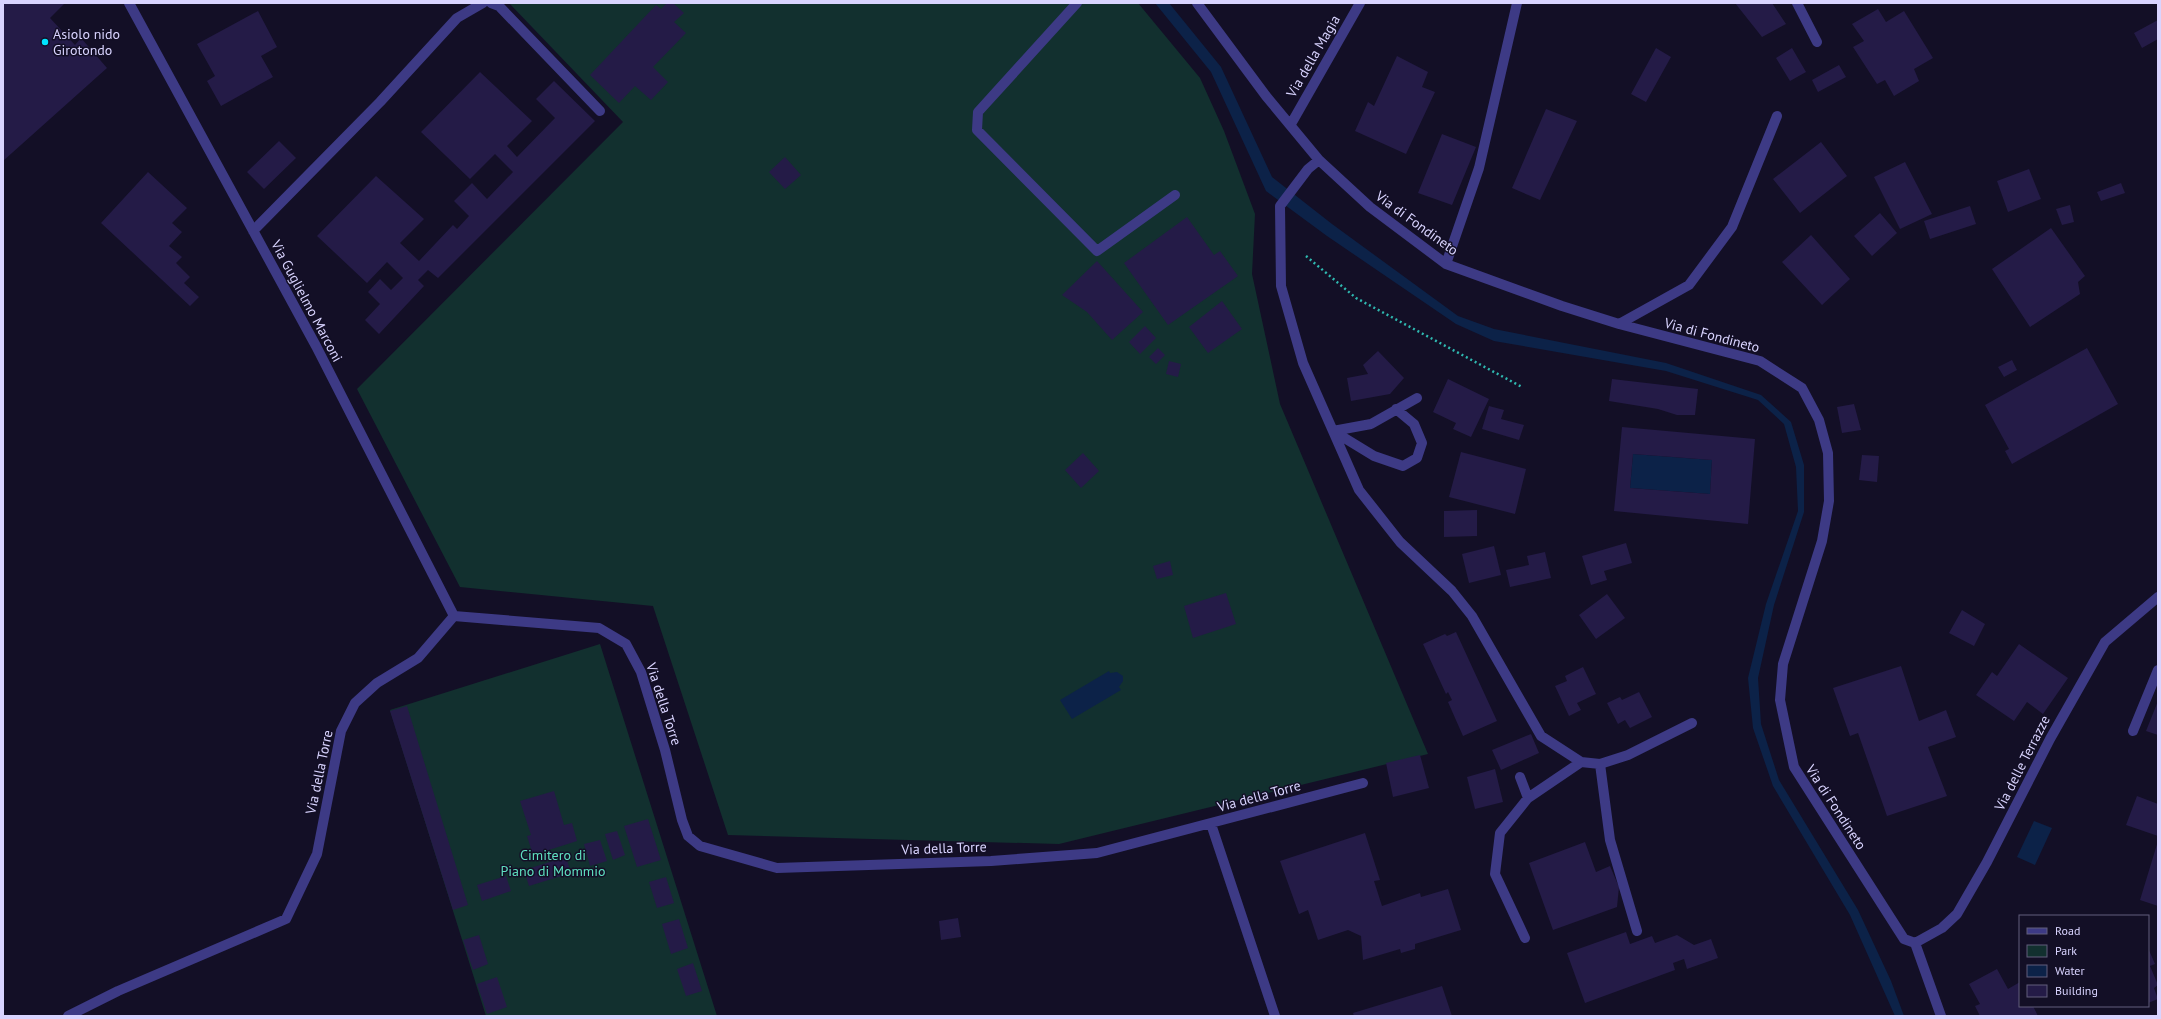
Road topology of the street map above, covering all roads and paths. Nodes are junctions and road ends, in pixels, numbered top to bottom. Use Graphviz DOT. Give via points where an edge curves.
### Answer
graph roads {
  1 [pos="129,3"];
  2 [pos="482,3"];
  3 [pos="491,3"];
  4 [pos="1077,3"];
  5 [pos="1197,3"];
  6 [pos="1360,3"];
  7 [pos="1517,3"];
  8 [pos="1797,3"];
  9 [pos="1817,42"];
  10 [pos="600,111"];
  11 [pos="1777,116"];
  12 [pos="1291,124"];
  13 [pos="1319,160"];
  14 [pos="1175,196"];
  15 [pos="1281,222"];
  16 [pos="253,231"];
  17 [pos="1446,264"];
  18 [pos="1619,324"];
  19 [pos="1522,387"];
  20 [pos="1417,398"];
  21 [pos="1396,410"];
  22 [pos="1332,431"];
  23 [pos="2158,597"];
  24 [pos="454,616"];
  25 [pos="2158,670"];
  26 [pos="1692,723"];
  27 [pos="2133,731"];
  28 [pos="1581,762"];
  29 [pos="1600,764"];
  30 [pos="1520,777"];
  31 [pos="1363,783"];
  32 [pos="1528,798"];
  33 [pos="1211,824"];
  34 [pos="1637,932"];
  35 [pos="1525,938"];
  36 [pos="1915,943"];
  37 [pos="68,1016"];
  38 [pos="1275,1016"];
  39 [pos="1941,1016"];
  1 -- 16 [label="street, Via Guglielmo Marconi"];
  2 -- 16 [label="street" via="457,18 380,102"];
  3 -- 10 [label="street" via="499,6"];
  4 -- 14 [label="street" via="978,112 977,130 1097,251"];
  5 -- 12 [label="street, Via di Fondineto" via="1266,96"];
  6 -- 12 [label="street, Via della Magia"];
  7 -- 17 [label="street" via="1479,168"];
  8 -- 9 [label="street"];
  11 -- 18 [label="street" via="1732,227 1689,285"];
  12 -- 13 [label="street, Via di Fondineto"];
  13 -- 15 [label="street" via="1308,169 1280,206"];
  13 -- 17 [label="street, Via di Fondineto" via="1370,207"];
  15 -- 19 [label="path" via="1303,254 1356,298"];
  15 -- 22 [label="street" via="1281,286 1303,364"];
  16 -- 24 [label="street, Via Guglielmo Marconi" via="316,346"];
  17 -- 18 [label="street, Via di Fondineto"];
  18 -- 36 [label="street, Via di Fondineto" via="1760,361 1802,388 1819,420 1828,453 1829,502 1822,541 1783,664 1780,700 1794,767 1904,938"];
  20 -- 21 [label="street"];
  21 -- 22 [label="street" via="1371,424"];
  21 -- 22 [label="street" via="1414,424 1422,443 1417,458 1403,466 1374,456"];
  22 -- 28 [label="street" via="1359,490 1400,542 1452,591 1472,616 1541,736"];
  23 -- 36 [label="street, Via delle Terrazze" via="2105,642 1957,914 1942,928"];
  24 -- 33 [label="street, Via della Torre" via="599,628 626,644 641,672 688,836 700,846 769,866 777,868 991,861 1097,853"];
  24 -- 37 [label="street, Via della Torre" via="418,658 377,683 355,703 341,731 318,854 286,919 118,991"];
  25 -- 27 [label="street"];
  26 -- 29 [label="street" via="1628,754"];
  28 -- 29 [label="street"];
  28 -- 32 [label="street"];
  29 -- 34 [label="street" via="1610,840"];
  30 -- 32 [label="street"];
  31 -- 33 [label="street, Via della Torre"];
  32 -- 35 [label="street" via="1500,833 1495,874"];
  33 -- 38 [label="street"];
  36 -- 39 [label="street"];
}
